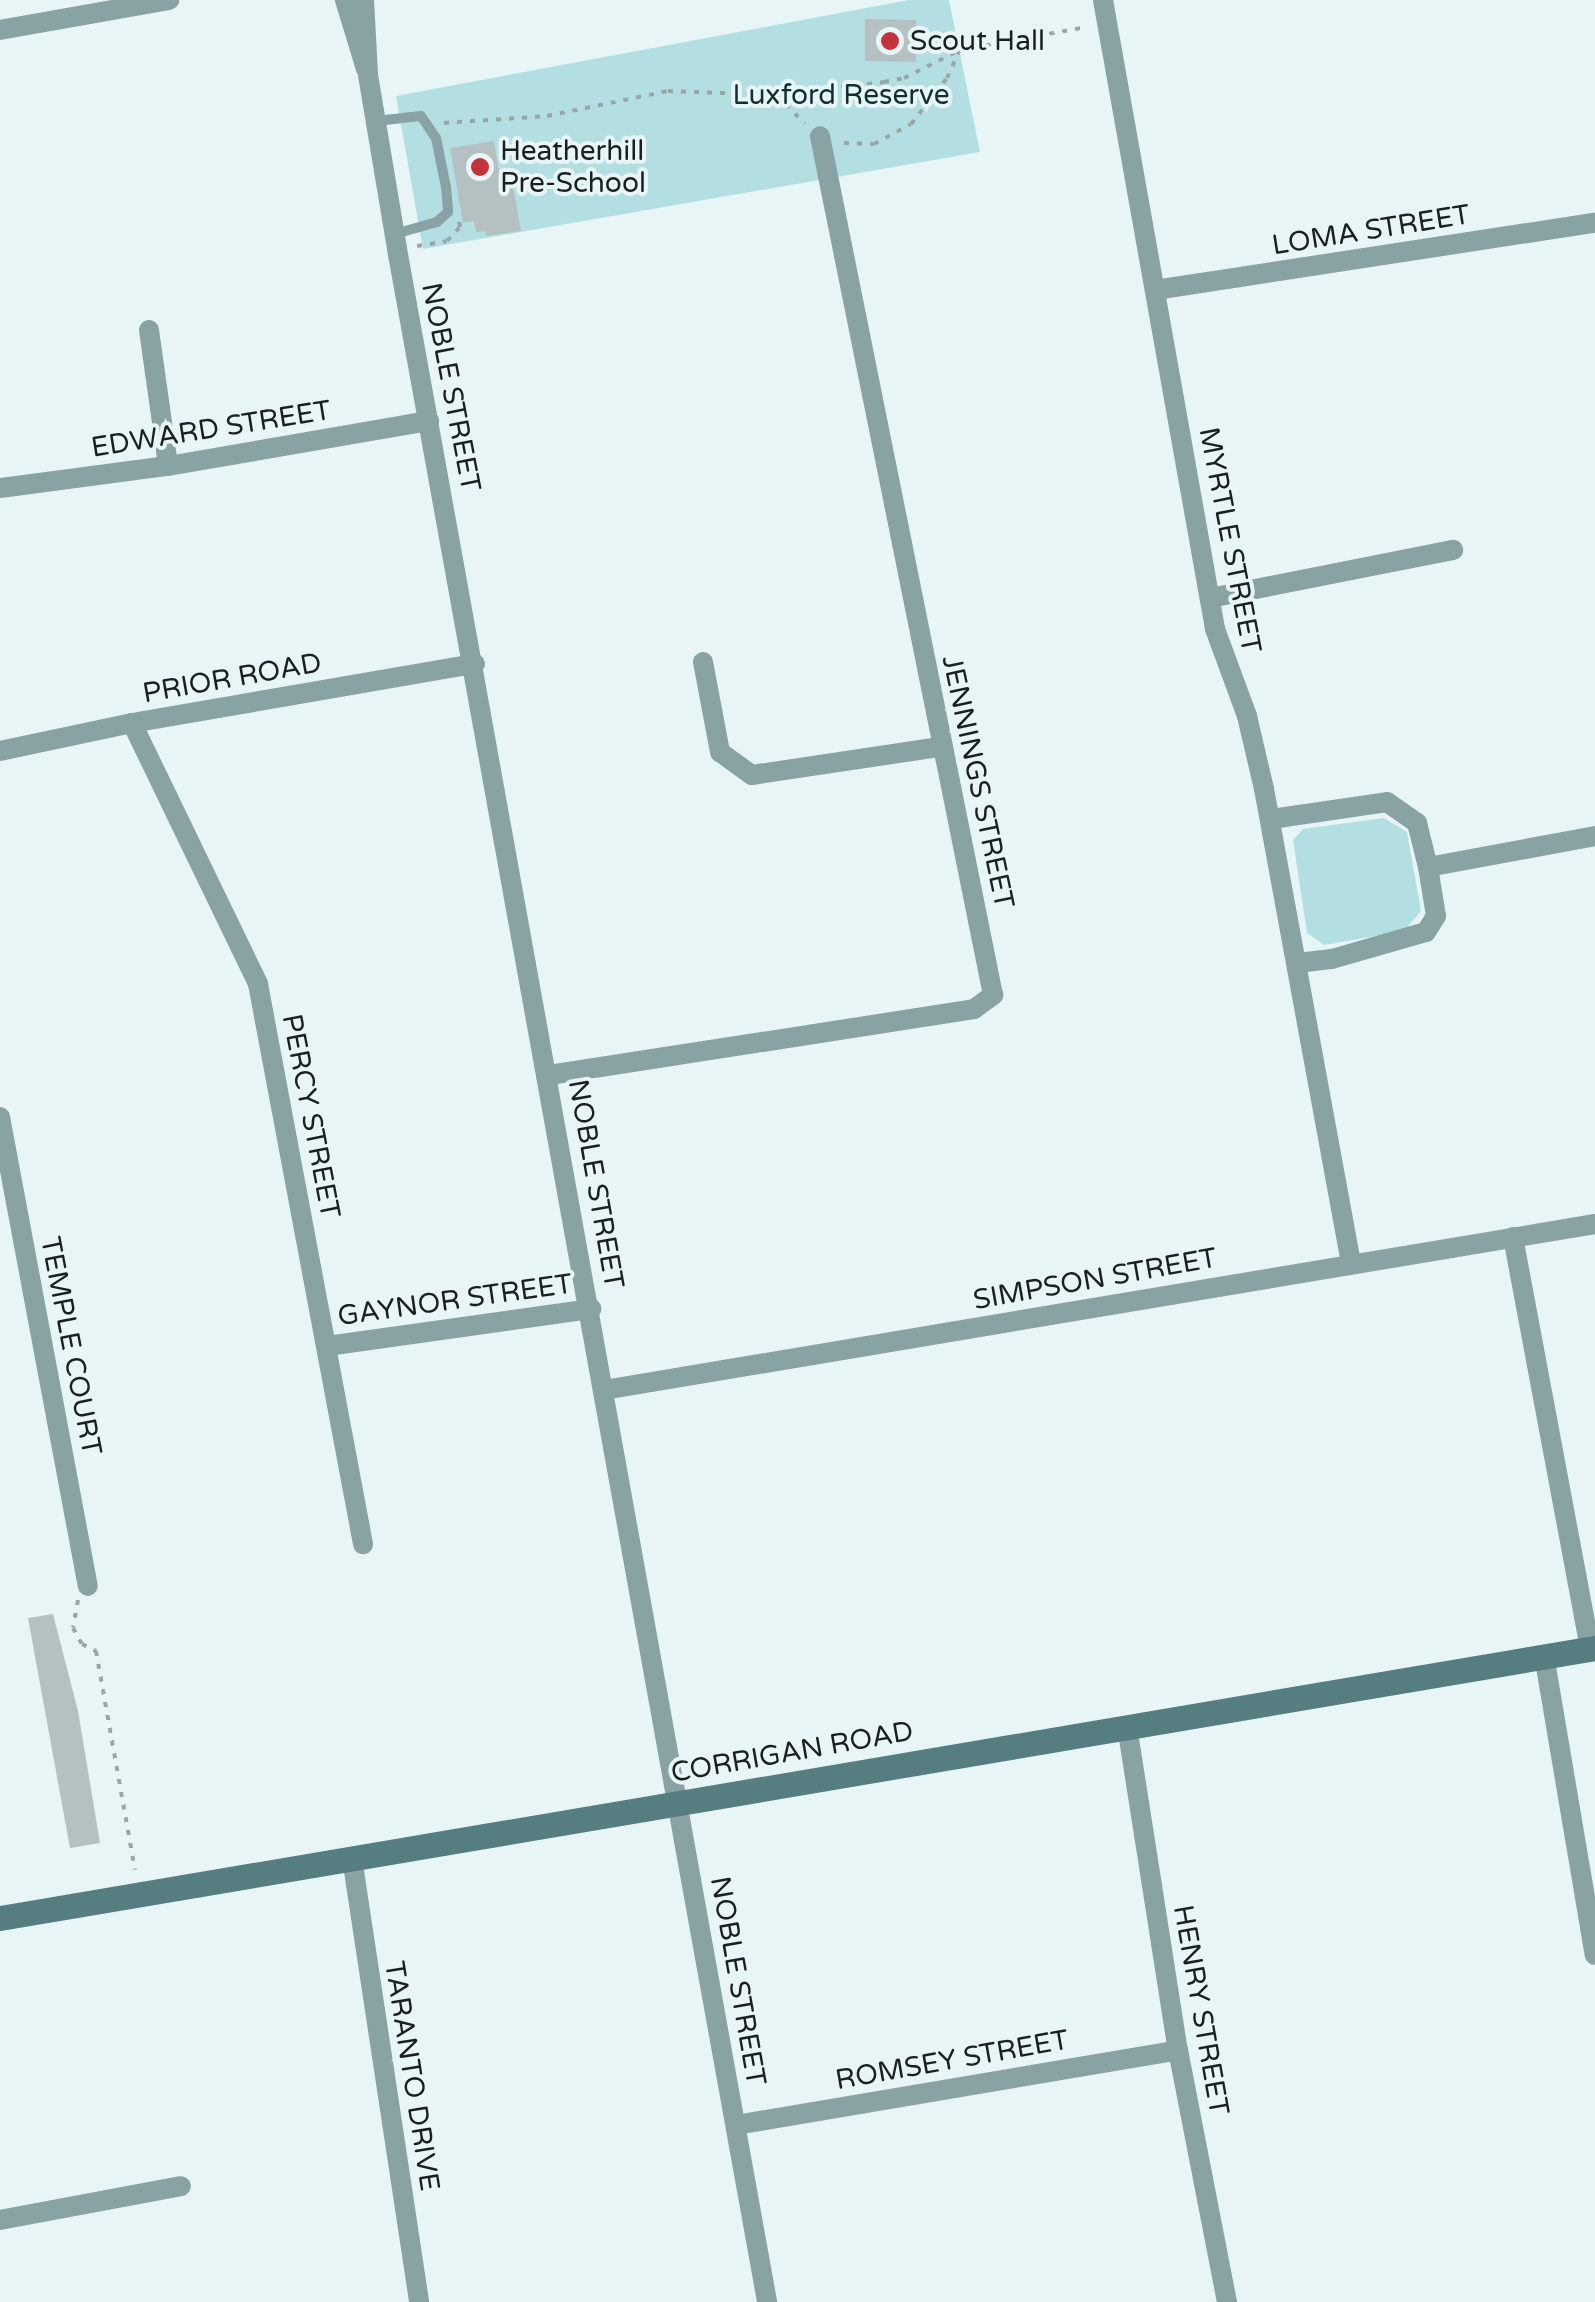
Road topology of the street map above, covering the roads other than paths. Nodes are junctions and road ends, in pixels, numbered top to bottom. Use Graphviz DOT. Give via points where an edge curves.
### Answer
graph roads {
  1 [pos="170,0"];
  2 [pos="345,0"];
  3 [pos="364,0"];
  4 [pos="1103,0"];
  5 [pos="0,30"];
  6 [pos="368,75"];
  7 [pos="376,121"];
  8 [pos="820,136"];
  9 [pos="1595,223"];
  10 [pos="395,234"];
  11 [pos="1155,290"];
  12 [pos="149,330"];
  13 [pos="429,421"];
  14 [pos="168,466"];
  15 [pos="0,488"];
  16 [pos="1453,550"];
  17 [pos="1210,598"];
  18 [pos="703,662"];
  19 [pos="475,664"];
  20 [pos="132,723"];
  21 [pos="940,747"];
  22 [pos="0,751"];
  23 [pos="1271,819"];
  24 [pos="1595,836"];
  25 [pos="1428,867"];
  26 [pos="1298,962"];
  27 [pos="548,1075"];
  28 [pos="0,1118"];
  29 [pos="1595,1224"];
  30 [pos="1512,1238"];
  31 [pos="1351,1263"];
  32 [pos="591,1309"];
  33 [pos="327,1346"];
  34 [pos="604,1390"];
  35 [pos="363,1544"];
  36 [pos="88,1586"];
  37 [pos="1592,1648"];
  38 [pos="1544,1655"];
  39 [pos="1127,1726"];
  40 [pos="677,1802"];
  41 [pos="352,1858"];
  42 [pos="0,1918"];
  43 [pos="1595,1955"];
  44 [pos="1178,2050"];
  45 [pos="736,2125"];
  46 [pos="181,2186"];
  47 [pos="0,2220"];
  48 [pos="418,2302"];
  49 [pos="767,2302"];
  50 [pos="1227,2302"];
  1 -- 5 [label="street"];
  2 -- 6 [label="street, NOBLE STREET"];
  3 -- 6 [label="street, NOBLE STREET"];
  4 -- 11 [label="street, MYRTLE STREET"];
  6 -- 7 [label="street, NOBLE STREET"];
  7 -- 10 [label="street, NOBLE STREET"];
  7 -- 10 [label="lane" via="421,116 436,138 446,187 448,212 437,222"];
  8 -- 21 [label="street, JENNINGS STREET"];
  9 -- 11 [label="street, LOMA STREET"];
  10 -- 13 [label="street, NOBLE STREET"];
  11 -- 17 [label="street, MYRTLE STREET"];
  12 -- 14 [label="street"];
  13 -- 14 [label="street, EDWARD STREET"];
  13 -- 19 [label="street, NOBLE STREET"];
  14 -- 15 [label="street, EDWARD STREET"];
  16 -- 17 [label="street"];
  17 -- 23 [label="street, MYRTLE STREET"];
  18 -- 21 [label="street" via="720,752 752,775"];
  19 -- 20 [label="street, PRIOR ROAD"];
  19 -- 27 [label="street, NOBLE STREET"];
  20 -- 22 [label="street, PRIOR ROAD"];
  20 -- 33 [label="street, PERCY STREET" via="258,984"];
  21 -- 27 [label="street, JENNINGS STREET" via="993,995 974,1008"];
  23 -- 25 [label="street" via="1388,802 1417,823"];
  23 -- 26 [label="street, MYRTLE STREET"];
  24 -- 25 [label="street"];
  25 -- 26 [label="street" via="1436,916 1426,932"];
  26 -- 31 [label="street, MYRTLE STREET"];
  27 -- 32 [label="street, NOBLE STREET"];
  28 -- 36 [label="street, TEMPLE COURT"];
  29 -- 30 [label="street, SIMPSON STREET"];
  30 -- 31 [label="street, SIMPSON STREET"];
  30 -- 37 [label="street"];
  31 -- 34 [label="street, SIMPSON STREET"];
  32 -- 33 [label="street, GAYNOR STREET"];
  32 -- 34 [label="street, NOBLE STREET"];
  33 -- 35 [label="street, PERCY STREET"];
  34 -- 40 [label="street, NOBLE STREET"];
  37 -- 38 [label="main road, CORRIGAN ROAD"];
  38 -- 39 [label="main road, CORRIGAN ROAD"];
  38 -- 43 [label="street"];
  39 -- 40 [label="main road, CORRIGAN ROAD"];
  39 -- 44 [label="street, HENRY STREET"];
  40 -- 41 [label="main road, CORRIGAN ROAD"];
  40 -- 45 [label="street, NOBLE STREET"];
  41 -- 42 [label="main road, CORRIGAN ROAD"];
  41 -- 48 [label="street, TARANTO DRIVE"];
  44 -- 45 [label="street, ROMSEY STREET"];
  44 -- 50 [label="street, HENRY STREET"];
  45 -- 49 [label="street, NOBLE STREET"];
  46 -- 47 [label="street"];
}
